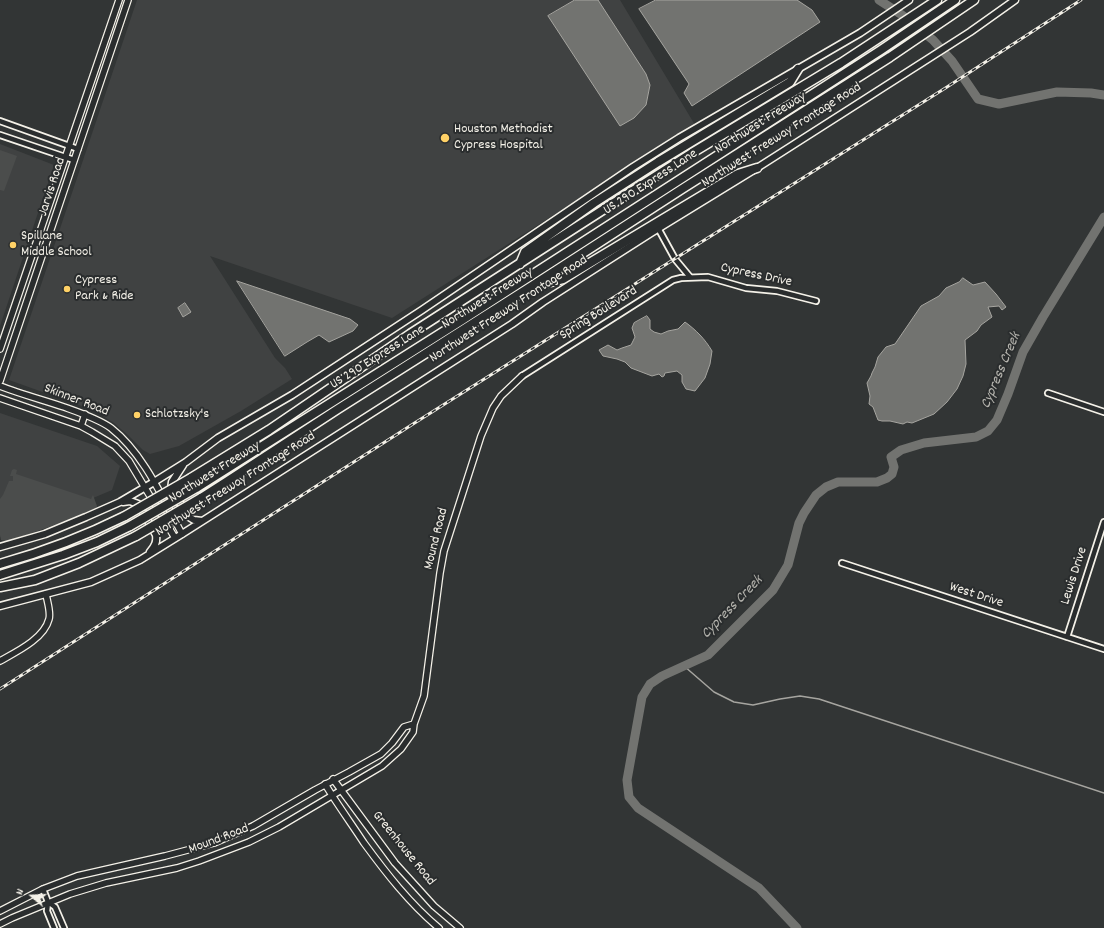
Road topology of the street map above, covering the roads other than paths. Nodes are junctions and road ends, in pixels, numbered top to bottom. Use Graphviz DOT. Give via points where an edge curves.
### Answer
graph roads {
  1 [pos="119,0"];
  2 [pos="128,0"];
  3 [pos="909,0"];
  4 [pos="955,0"];
  5 [pos="974,0"];
  6 [pos="1015,0"];
  7 [pos="936,1"];
  8 [pos="106,39"];
  9 [pos="114,41"];
  10 [pos="798,69"];
  11 [pos="0,121"];
  12 [pos="0,135"];
  13 [pos="69,146"];
  14 [pos="78,149"];
  15 [pos="65,157"];
  16 [pos="74,160"];
  17 [pos="757,168"];
  18 [pos="658,228"];
  19 [pos="520,264"];
  20 [pos="690,277"];
  21 [pos="24,279"];
  22 [pos="34,282"];
  23 [pos="532,286"];
  24 [pos="816,301"];
  25 [pos="0,349"];
  26 [pos="522,376"];
  27 [pos="0,381"];
  28 [pos="0,386"];
  29 [pos="1048,393"];
  30 [pos="0,398"];
  31 [pos="1104,412"];
  32 [pos="85,414"];
  33 [pos="81,426"];
  34 [pos="186,462"];
  35 [pos="154,482"];
  36 [pos="144,488"];
  37 [pos="120,502"];
  38 [pos="202,521"];
  39 [pos="1104,522"];
  40 [pos="182,534"];
  41 [pos="176,538"];
  42 [pos="0,547"];
  43 [pos="148,555"];
  44 [pos="1,563"];
  45 [pos="842,563"];
  46 [pos="0,575"];
  47 [pos="0,588"];
  48 [pos="46,594"];
  49 [pos="0,606"];
  50 [pos="1067,637"];
  51 [pos="1104,649"];
  52 [pos="0,662"];
  53 [pos="414,724"];
  54 [pos="333,779"];
  55 [pos="325,784"];
  56 [pos="341,790"];
  57 [pos="332,796"];
  58 [pos="43,889"];
  59 [pos="48,902"];
  60 [pos="0,911"];
  61 [pos="0,924"];
  62 [pos="54,928"];
  63 [pos="64,928"];
  64 [pos="439,928"];
  65 [pos="460,928"];
  1 -- 8 [label="street, Jarvis Road"];
  2 -- 9 [label="street, Jarvis Road"];
  3 -- 10 [label="main road" via="860,33"];
  4 -- 46 [label="highway, US 290 Express Lane, bridge" via="462,320 196,488 97,542"];
  5 -- 23 [label="highway, Northwest Freeway" via="890,57"];
  6 -- 17 [label="main road, Northwest Freeway Frontage Road" via="970,32"];
  7 -- 19 [label="highway, Northwest Freeway"];
  8 -- 9 [label="street"];
  8 -- 13 [label="street, Jarvis Road"];
  9 -- 14 [label="street, Jarvis Road"];
  10 -- 19 [label="highway" via="790,82 652,166 554,230 525,252"];
  10 -- 34 [label="main road" via="633,167 422,310 292,395 218,438"];
  11 -- 13 [label="street"];
  12 -- 15 [label="street"];
  13 -- 14 [label="street"];
  13 -- 15 [label="street, Jarvis Road"];
  14 -- 16 [label="street, Jarvis Road"];
  15 -- 16 [label="street"];
  15 -- 21 [label="street, Jarvis Road"];
  16 -- 22 [label="street, Jarvis Road"];
  17 -- 18 [label="main road, Northwest Freeway Frontage Road"];
  17 -- 23 [label="highway" via="738,174 563,279"];
  18 -- 20 [label="street" via="675,259"];
  18 -- 38 [label="main road, Northwest Freeway Frontage Road"];
  19 -- 44 [label="highway, Northwest Freeway, bridge" via="191,478 100,528 65,543"];
  20 -- 24 [label="street, Cypress Drive" via="708,277 746,288"];
  20 -- 26 [label="street, Spring Boulevard" via="673,280"];
  21 -- 22 [label="street"];
  21 -- 25 [label="street, Jarvis Road"];
  22 -- 27 [label="street, Jarvis Road"];
  23 -- 47 [label="highway, Northwest Freeway, bridge" via="201,498 136,536 35,580"];
  26 -- 53 [label="street, Mound Road" via="501,396 493,408 481,436 449,534 440,573 424,696"];
  28 -- 32 [label="street, Skinner Road"];
  29 -- 31 [label="street"];
  30 -- 33 [label="street, Skinner Road"];
  32 -- 33 [label="street"];
  32 -- 35 [label="street, Skinner Road" via="110,427 125,441"];
  33 -- 36 [label="street, Skinner Road" via="115,446 129,461"];
  34 -- 35 [label="main road"];
  34 -- 38 [label="main road" via="172,482 171,489 189,517"];
  35 -- 36 [label="main road"];
  35 -- 40 [label="street, Skinner Road"];
  36 -- 37 [label="main road"];
  36 -- 41 [label="street, Skinner Road"];
  37 -- 42 [label="main road" via="45,534"];
  37 -- 43 [label="main road" via="130,501 138,504 156,535 155,546"];
  38 -- 40 [label="main road, Northwest Freeway Frontage Road"];
  39 -- 50 [label="street, Lewis Drive"];
  40 -- 41 [label="main road, Northwest Freeway Frontage Road"];
  41 -- 43 [label="main road, Northwest Freeway Frontage Road"];
  43 -- 48 [label="main road, Northwest Freeway Frontage Road" via="91,582"];
  45 -- 50 [label="street, West Drive"];
  48 -- 49 [label="main road, Northwest Freeway Frontage Road"];
  48 -- 52 [label="street" via="49,618 46,626 34,641"];
  50 -- 51 [label="street, West Drive"];
  53 -- 54 [label="street, Mound Road" via="404,727 381,754"];
  53 -- 56 [label="street, Mound Road" via="413,732 401,749 382,766"];
  54 -- 55 [label="street, Mound Road"];
  54 -- 56 [label="street, Greenhouse Road"];
  55 -- 57 [label="street, Greenhouse Road"];
  55 -- 58 [label="street, Mound Road" via="259,824 214,843 77,876"];
  56 -- 57 [label="street, Mound Road"];
  56 -- 65 [label="street, Greenhouse Road" via="395,863 434,906"];
  57 -- 59 [label="street, Mound Road" via="279,827 225,852 177,868 106,883"];
  57 -- 64 [label="street, Greenhouse Road" via="382,868"];
  58 -- 59 [label="street"];
  58 -- 60 [label="street, Mound Road"];
  59 -- 61 [label="street, Mound Road"];
  59 -- 62 [label="street" via="47,911"];
  59 -- 63 [label="street" via="55,907"];
}
